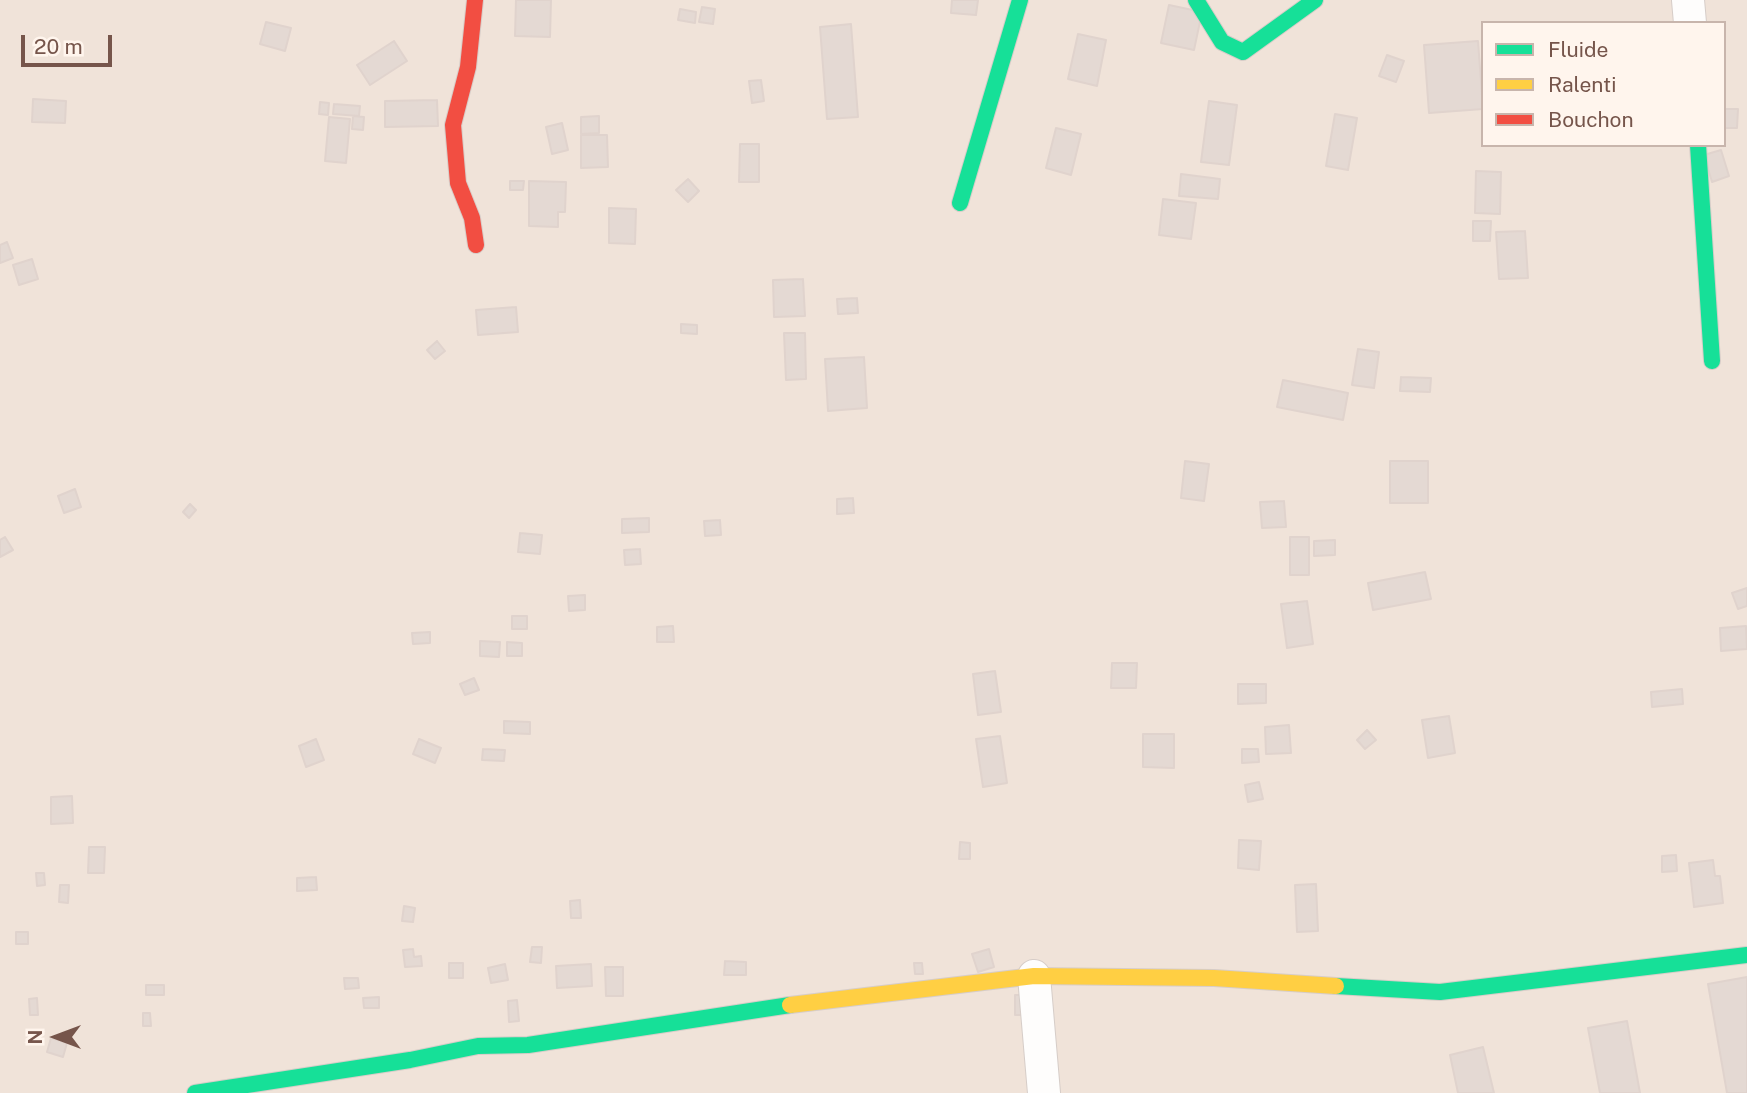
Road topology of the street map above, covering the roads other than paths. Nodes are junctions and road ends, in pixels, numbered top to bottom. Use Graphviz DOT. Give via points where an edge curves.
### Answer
graph roads {
  1 [pos="475,0"];
  2 [pos="1020,0"];
  3 [pos="1196,0"];
  4 [pos="1315,0"];
  5 [pos="1688,0"];
  6 [pos="1690,21"];
  7 [pos="1698,147"];
  8 [pos="960,203"];
  9 [pos="476,245"];
  10 [pos="1712,361"];
  11 [pos="1747,955"];
  12 [pos="1034,976"];
  13 [pos="195,1093"];
  14 [pos="1044,1093"];
  1 -- 9 [label="street" via="467,67 453,125 458,183"];
  2 -- 8 [label="street"];
  3 -- 4 [label="street" via="1222,42 1243,52"];
  5 -- 6 [label="street"];
  7 -- 10 [label="street"];
  11 -- 12 [label="street" via="1440,992 1214,978"];
  12 -- 13 [label="street" via="825,1000 528,1045 478,1046"];
  12 -- 14 [label="street"];
}
